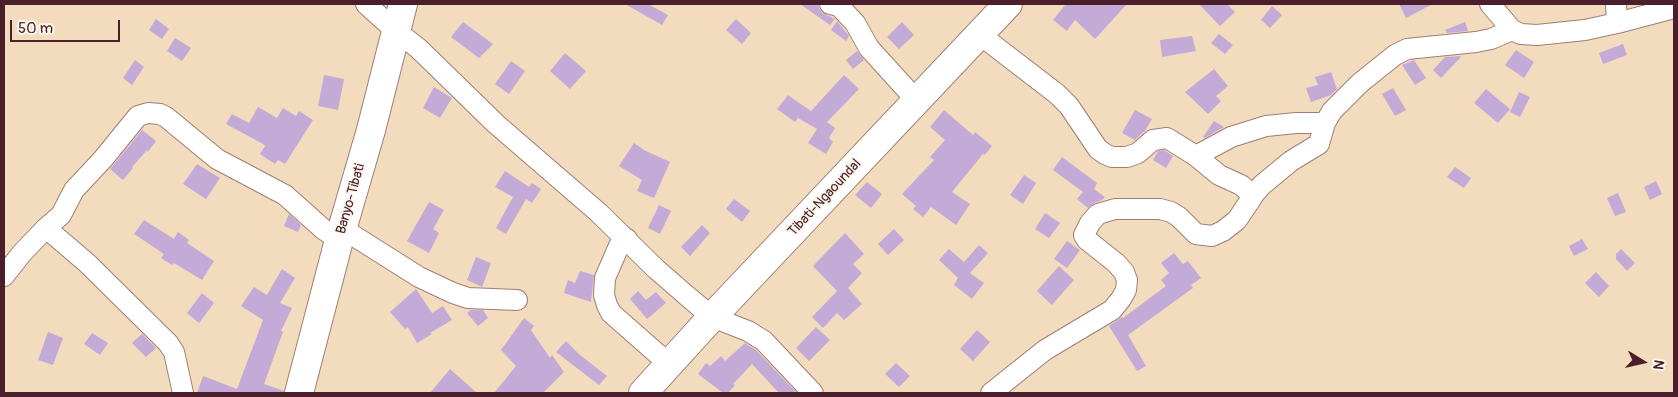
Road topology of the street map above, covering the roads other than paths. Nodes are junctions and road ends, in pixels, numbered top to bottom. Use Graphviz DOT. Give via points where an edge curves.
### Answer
graph roads {
  1 [pos="366,4"];
  2 [pos="403,4"];
  3 [pos="1008,4"];
  4 [pos="1490,4"];
  5 [pos="837,5"];
  6 [pos="1674,8"];
  7 [pos="1617,14"];
  8 [pos="1512,30"];
  9 [pos="396,31"];
  10 [pos="979,34"];
  11 [pos="917,100"];
  12 [pos="1325,124"];
  13 [pos="1196,156"];
  14 [pos="1253,195"];
  15 [pos="46,228"];
  16 [pos="341,234"];
  17 [pos="626,239"];
  18 [pos="4,276"];
  19 [pos="517,300"];
  20 [pos="712,317"];
  21 [pos="669,364"];
  22 [pos="183,393"];
  23 [pos="299,393"];
  24 [pos="643,393"];
  25 [pos="813,393"];
  26 [pos="991,393"];
  1 -- 9 [label="street"];
  2 -- 9 [label="highway, Banyo-Tibati"];
  3 -- 10 [label="highway, Tibati-Ngaoundal"];
  4 -- 8 [label="street"];
  5 -- 11 [label="street" via="855,24 880,62"];
  6 -- 7 [label="street"];
  7 -- 8 [label="street" via="1585,30 1537,35"];
  8 -- 12 [label="street" via="1476,42 1402,51 1360,84 1332,111"];
  9 -- 16 [label="highway, Banyo-Tibati"];
  9 -- 17 [label="street"];
  10 -- 11 [label="highway, Tibati-Ngaoundal"];
  10 -- 13 [label="street" via="1057,94 1105,154 1127,157 1138,153 1153,140 1167,138"];
  11 -- 20 [label="highway, Tibati-Ngaoundal"];
  12 -- 13 [label="street" via="1266,126 1231,138"];
  12 -- 14 [label="street" via="1319,144 1291,161"];
  13 -- 14 [label="street" via="1219,175 1241,185"];
  14 -- 26 [label="street" via="1233,224 1212,236 1196,234 1171,212 1160,209 1114,208 1098,214 1084,235 1124,272 1127,280 1122,299 1112,310 1045,350"];
  15 -- 16 [label="street" via="61,214 71,194 138,116 148,113 166,117 217,159 285,195 323,229"];
  15 -- 18 [label="street"];
  15 -- 22 [label="street" via="87,263 168,343 174,352"];
  16 -- 19 [label="street" via="453,294 468,298"];
  16 -- 23 [label="highway, Banyo-Tibati"];
  17 -- 20 [label="street"];
  17 -- 21 [label="street" via="619,246 605,278 607,305 611,313"];
  20 -- 21 [label="highway, Tibati-Ngaoundal"];
  20 -- 25 [label="street" via="748,331 764,342"];
  21 -- 24 [label="highway, Tibati-Ngaoundal"];
}
